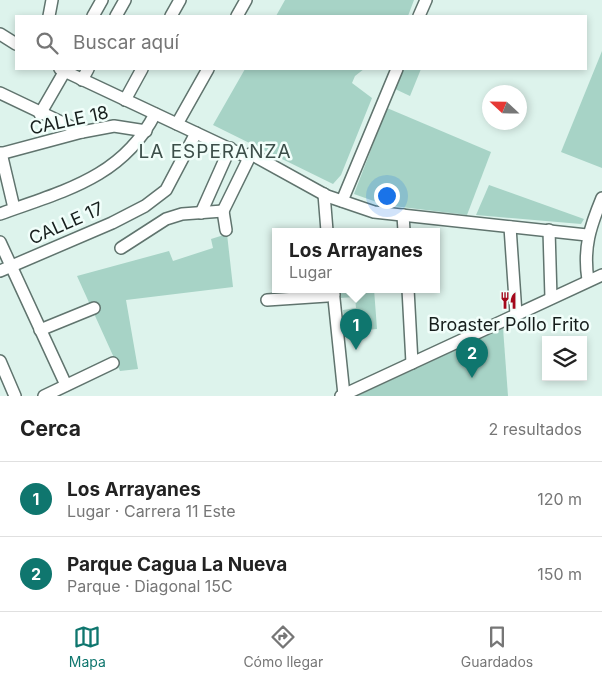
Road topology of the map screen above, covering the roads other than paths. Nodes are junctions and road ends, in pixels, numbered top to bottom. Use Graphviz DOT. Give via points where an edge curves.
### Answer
graph roads {
  1 [pos="52,0"];
  2 [pos="102,0"];
  3 [pos="125,0"];
  4 [pos="180,0"];
  5 [pos="246,0"];
  6 [pos="426,0"];
  7 [pos="49,15"];
  8 [pos="94,15"];
  9 [pos="117,15"];
  10 [pos="172,15"];
  11 [pos="238,15"];
  12 [pos="419,15"];
  13 [pos="0,34"];
  14 [pos="15,43"];
  15 [pos="64,70"];
  16 [pos="87,70"];
  17 [pos="141,70"];
  18 [pos="207,70"];
  19 [pos="397,70"];
  20 [pos="82,80"];
  21 [pos="0,93"];
  22 [pos="124,100"];
  23 [pos="40,114"];
  24 [pos="155,114"];
  25 [pos="177,124"];
  26 [pos="146,131"];
  27 [pos="82,132"];
  28 [pos="196,133"];
  29 [pos="230,148"];
  30 [pos="1,154"];
  31 [pos="251,154"];
  32 [pos="324,194"];
  33 [pos="602,198"];
  34 [pos="342,201"];
  35 [pos="14,208"];
  36 [pos="223,211"];
  37 [pos="201,212"];
  38 [pos="0,214"];
  39 [pos="403,215"];
  40 [pos="510,227"];
  41 [pos="327,228"];
  42 [pos="404,228"];
  43 [pos="226,230"];
  44 [pos="549,230"];
  45 [pos="588,234"];
  46 [pos="0,242"];
  47 [pos="121,248"];
  48 [pos="11,266"];
  49 [pos="0,271"];
  50 [pos="602,275"];
  51 [pos="588,280"];
  52 [pos="331,293"];
  53 [pos="333,293"];
  54 [pos="408,293"];
  55 [pos="551,298"];
  56 [pos="267,300"];
  57 [pos="94,308"];
  58 [pos="516,314"];
  59 [pos="40,330"];
  60 [pos="0,361"];
  61 [pos="412,362"];
  62 [pos="114,363"];
  63 [pos="66,385"];
  64 [pos="342,395"];
  65 [pos="15,396"];
  66 [pos="44,396"];
  1 -- 7 [label="street"];
  2 -- 8 [label="street"];
  3 -- 9 [label="street"];
  4 -- 10 [label="street"];
  5 -- 11 [label="street"];
  6 -- 12 [label="street"];
  13 -- 14 [label="street"];
  15 -- 20 [label="street"];
  15 -- 23 [label="street"];
  16 -- 20 [label="street"];
  17 -- 22 [label="street"];
  18 -- 25 [label="street"];
  19 -- 34 [label="street"];
  20 -- 22 [label="street"];
  21 -- 23 [label="street"];
  22 -- 24 [label="street"];
  23 -- 27 [label="street"];
  24 -- 25 [label="street"];
  24 -- 26 [label="street"];
  25 -- 28 [label="street"];
  26 -- 27 [label="street, CALLE 18" via="114,126"];
  26 -- 35 [label="street" via="125,156 96,178"];
  27 -- 30 [label="street, CALLE 18"];
  28 -- 29 [label="street"];
  28 -- 48 [label="street, CALLE 17" via="166,190 145,206"];
  29 -- 31 [label="street" via="245,156"];
  29 -- 37 [label="street"];
  30 -- 35 [label="street"];
  31 -- 32 [label="street"];
  31 -- 36 [label="street"];
  32 -- 34 [label="street"];
  32 -- 41 [label="street"];
  33 -- 45 [label="street"];
  34 -- 39 [label="street" via="374,212"];
  35 -- 38 [label="street"];
  36 -- 37 [label="street"];
  36 -- 43 [label="street"];
  37 -- 47 [label="street" via="166,219"];
  39 -- 40 [label="street"];
  39 -- 42 [label="street"];
  40 -- 44 [label="street"];
  40 -- 58 [label="street"];
  44 -- 45 [label="street"];
  44 -- 55 [label="street"];
  45 -- 51 [label="street"];
  46 -- 48 [label="street"];
  48 -- 49 [label="street, CALLE 17"];
  48 -- 59 [label="street"];
  50 -- 51 [label="street"];
  51 -- 55 [label="street"];
  52 -- 56 [label="street" via="327,296"];
  53 -- 64 [label="street"];
  54 -- 61 [label="street"];
  55 -- 58 [label="street"];
  57 -- 59 [label="street"];
  58 -- 61 [label="street"];
  59 -- 63 [label="street"];
  60 -- 65 [label="street"];
  61 -- 64 [label="street"];
  62 -- 63 [label="street"];
  63 -- 66 [label="street"];
}
